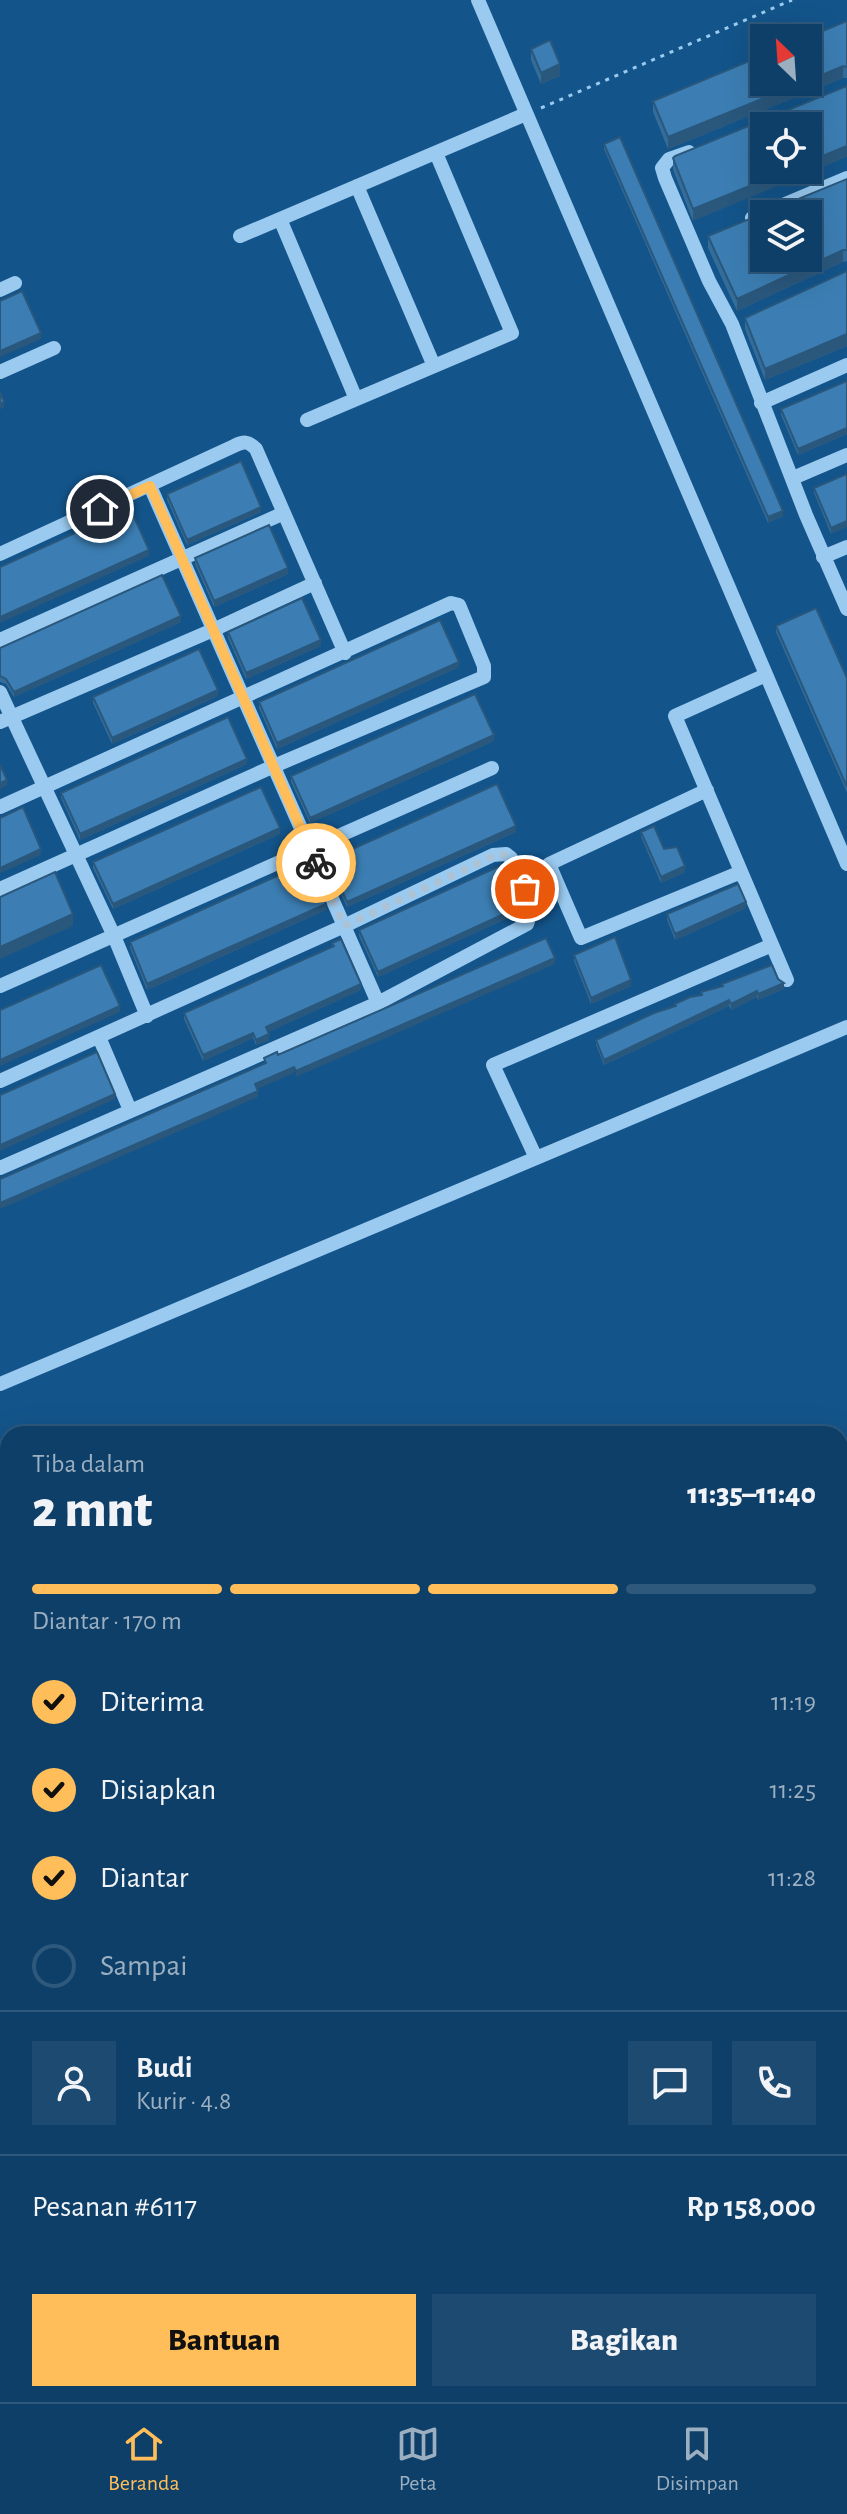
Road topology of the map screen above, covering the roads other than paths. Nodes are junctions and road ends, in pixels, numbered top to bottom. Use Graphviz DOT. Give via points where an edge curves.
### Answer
graph roads {
  1 [pos="478,0"];
  2 [pos="526,114"];
  3 [pos="706,145"];
  4 [pos="436,153"];
  5 [pos="847,178"];
  6 [pos="357,186"];
  7 [pos="280,219"];
  8 [pos="735,225"];
  9 [pos="240,236"];
  10 [pos="15,283"];
  11 [pos="0,290"];
  12 [pos="746,317"];
  13 [pos="732,324"];
  14 [pos="54,348"];
  15 [pos="847,365"];
  16 [pos="434,366"];
  17 [pos="0,372"];
  18 [pos="356,399"];
  19 [pos="761,403"];
  20 [pos="307,420"];
  21 [pos="847,455"];
  22 [pos="793,478"];
  23 [pos="150,486"];
  24 [pos="284,513"];
  25 [pos="847,547"];
  26 [pos="0,554"];
  27 [pos="181,557"];
  28 [pos="823,557"];
  29 [pos="315,583"];
  30 [pos="847,609"];
  31 [pos="213,630"];
  32 [pos="0,640"];
  33 [pos="345,653"];
  34 [pos="766,675"];
  35 [pos="0,692"];
  36 [pos="243,698"];
  37 [pos="6,720"];
  38 [pos="274,766"];
  39 [pos="492,768"];
  40 [pos="45,787"];
  41 [pos="707,790"];
  42 [pos="0,807"];
  43 [pos="310,849"];
  44 [pos="76,855"];
  45 [pos="847,864"];
  46 [pos="741,872"];
  47 [pos="0,889"];
  48 [pos="344,926"];
  49 [pos="114,936"];
  50 [pos="772,945"];
  51 [pos="787,980"];
  52 [pos="0,986"];
  53 [pos="378,1003"];
  54 [pos="147,1016"];
  55 [pos="847,1027"];
  56 [pos="99,1037"];
  57 [pos="0,1081"];
  58 [pos="130,1110"];
  59 [pos="536,1158"];
  60 [pos="0,1168"];
  61 [pos="0,1384"];
  1 -- 2 [label="street"];
  2 -- 4 [label="street"];
  2 -- 34 [label="street"];
  3 -- 13 [label="street" via="669,159 662,168 700,240"];
  4 -- 6 [label="street"];
  4 -- 16 [label="street" via="512,333"];
  5 -- 8 [label="street"];
  6 -- 7 [label="street"];
  6 -- 16 [label="street"];
  7 -- 9 [label="street"];
  7 -- 18 [label="street"];
  10 -- 11 [label="street"];
  12 -- 13 [label="street"];
  13 -- 19 [label="street"];
  14 -- 17 [label="street"];
  15 -- 19 [label="street"];
  16 -- 18 [label="street"];
  18 -- 20 [label="street"];
  19 -- 22 [label="street"];
  21 -- 22 [label="street"];
  22 -- 28 [label="street"];
  23 -- 24 [label="street" via="249,443"];
  23 -- 26 [label="street"];
  23 -- 27 [label="street"];
  24 -- 27 [label="street"];
  24 -- 29 [label="street"];
  25 -- 28 [label="street"];
  27 -- 31 [label="street"];
  27 -- 32 [label="street"];
  28 -- 30 [label="street"];
  29 -- 31 [label="street"];
  29 -- 33 [label="street"];
  31 -- 36 [label="street"];
  31 -- 37 [label="street"];
  33 -- 36 [label="street"];
  33 -- 38 [label="street" via="455,603 486,672"];
  34 -- 41 [label="street" via="675,716"];
  34 -- 45 [label="street"];
  35 -- 37 [label="street"];
  36 -- 38 [label="street"];
  36 -- 40 [label="street"];
  37 -- 40 [label="street"];
  38 -- 43 [label="street"];
  38 -- 44 [label="street"];
  39 -- 43 [label="street"];
  40 -- 42 [label="street"];
  40 -- 44 [label="street"];
  41 -- 46 [label="street"];
  41 -- 46 [label="street" via="549,864 581,938"];
  43 -- 48 [label="street"];
  43 -- 49 [label="street"];
  44 -- 47 [label="street"];
  44 -- 49 [label="street"];
  46 -- 50 [label="street"];
  48 -- 53 [label="street"];
  48 -- 53 [label="street" via="500,853 511,858 525,889 527,924"];
  48 -- 54 [label="street"];
  49 -- 52 [label="street"];
  49 -- 54 [label="street"];
  50 -- 51 [label="street"];
  50 -- 59 [label="street" via="493,1065"];
  53 -- 58 [label="street"];
  54 -- 56 [label="street"];
  55 -- 59 [label="street"];
  56 -- 57 [label="street"];
  56 -- 58 [label="street"];
  58 -- 60 [label="street"];
  59 -- 61 [label="street"];
}
